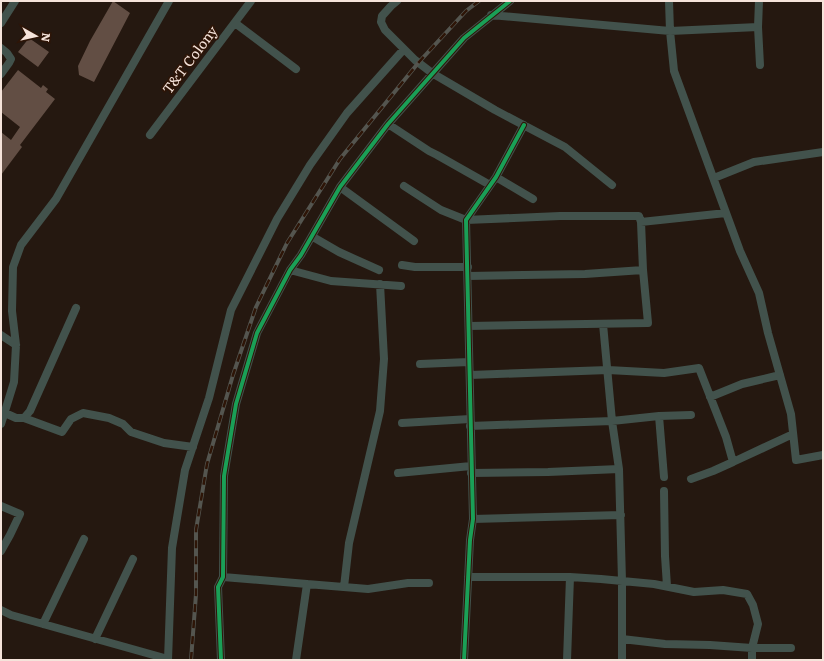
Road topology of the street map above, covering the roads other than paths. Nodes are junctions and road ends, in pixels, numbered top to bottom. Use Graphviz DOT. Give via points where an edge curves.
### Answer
graph roads {
  1 [pos="15,1"];
  2 [pos="170,1"];
  3 [pos="250,1"];
  4 [pos="397,1"];
  5 [pos="510,1"];
  6 [pos="669,1"];
  7 [pos="759,1"];
  8 [pos="491,15"];
  9 [pos="1,23"];
  10 [pos="235,23"];
  11 [pos="758,27"];
  12 [pos="670,31"];
  13 [pos="1,48"];
  14 [pos="404,49"];
  15 [pos="760,65"];
  16 [pos="296,69"];
  17 [pos="432,73"];
  18 [pos="1,74"];
  19 [pos="388,124"];
  20 [pos="524,125"];
  21 [pos="150,135"];
  22 [pos="823,152"];
  23 [pos="496,177"];
  24 [pos="714,178"];
  25 [pos="490,185"];
  26 [pos="612,185"];
  27 [pos="404,186"];
  28 [pos="340,187"];
  29 [pos="534,199"];
  30 [pos="726,213"];
  31 [pos="466,220"];
  32 [pos="641,222"];
  33 [pos="313,237"];
  34 [pos="414,241"];
  35 [pos="402,265"];
  36 [pos="468,267"];
  37 [pos="290,270"];
  38 [pos="379,270"];
  39 [pos="644,270"];
  40 [pos="468,276"];
  41 [pos="380,284"];
  42 [pos="401,286"];
  43 [pos="76,308"];
  44 [pos="603,324"];
  45 [pos="469,326"];
  46 [pos="1,335"];
  47 [pos="16,344"];
  48 [pos="469,362"];
  49 [pos="420,364"];
  50 [pos="608,370"];
  51 [pos="470,375"];
  52 [pos="780,375"];
  53 [pos="710,397"];
  54 [pos="5,413"];
  55 [pos="691,415"];
  56 [pos="659,416"];
  57 [pos="24,418"];
  58 [pos="612,421"];
  59 [pos="470,422"];
  60 [pos="402,423"];
  61 [pos="1,424"];
  62 [pos="793,434"];
  63 [pos="193,447"];
  64 [pos="823,455"];
  65 [pos="733,462"];
  66 [pos="471,469"];
  67 [pos="619,469"];
  68 [pos="398,473"];
  69 [pos="664,477"];
  70 [pos="691,479"];
  71 [pos="664,491"];
  72 [pos="1,506"];
  73 [pos="621,515"];
  74 [pos="473,519"];
  75 [pos="84,539"];
  76 [pos="1,551"];
  77 [pos="133,559"];
  78 [pos="223,577"];
  79 [pos="468,577"];
  80 [pos="570,577"];
  81 [pos="622,581"];
  82 [pos="429,583"];
  83 [pos="307,584"];
  84 [pos="667,586"];
  85 [pos="344,587"];
  86 [pos="1,610"];
  87 [pos="43,624"];
  88 [pos="622,638"];
  89 [pos="95,639"];
  90 [pos="752,648"];
  91 [pos="791,648"];
  92 [pos="168,660"];
  93 [pos="221,660"];
  94 [pos="296,660"];
  95 [pos="464,660"];
  96 [pos="567,660"];
  97 [pos="622,660"];
  98 [pos="752,660"];
  1 -- 9 [label="street"];
  2 -- 47 [label="street" via="56,199 20,245 13,267 12,311"];
  3 -- 10 [label="street, T&T Colony"];
  4 -- 14 [label="street" via="382,16 381,22 385,30"];
  5 -- 8 [label="street"];
  6 -- 12 [label="street"];
  7 -- 11 [label="street"];
  8 -- 12 [label="street"];
  8 -- 17 [label="street" via="464,38"];
  10 -- 16 [label="street"];
  10 -- 21 [label="street, T&T Colony"];
  11 -- 12 [label="street"];
  11 -- 15 [label="street"];
  12 -- 24 [label="street" via="674,71"];
  13 -- 18 [label="street" via="7,52 10,59"];
  14 -- 17 [label="street"];
  14 -- 63 [label="street" via="347,113 310,165 277,219 231,310 209,398"];
  17 -- 19 [label="street"];
  17 -- 20 [label="street"];
  19 -- 25 [label="street" via="429,151"];
  19 -- 28 [label="street"];
  20 -- 23 [label="street"];
  20 -- 26 [label="street" via="565,147"];
  22 -- 24 [label="street" via="754,162"];
  23 -- 25 [label="street"];
  23 -- 29 [label="street"];
  24 -- 30 [label="street"];
  25 -- 31 [label="street"];
  27 -- 31 [label="street" via="442,210"];
  28 -- 33 [label="street"];
  28 -- 34 [label="street"];
  30 -- 32 [label="street"];
  30 -- 52 [label="street" via="759,293"];
  31 -- 32 [label="street" via="638,216"];
  31 -- 36 [label="street"];
  32 -- 39 [label="street"];
  33 -- 37 [label="street"];
  33 -- 38 [label="street"];
  35 -- 36 [label="street"];
  36 -- 40 [label="street"];
  37 -- 41 [label="street" via="331,281"];
  37 -- 78 [label="street" via="257,333 236,404 224,476"];
  39 -- 40 [label="street"];
  39 -- 44 [label="street" via="648,323"];
  40 -- 45 [label="street"];
  41 -- 42 [label="street"];
  41 -- 85 [label="street" via="384,359 380,410 349,542"];
  43 -- 57 [label="street" via="30,411"];
  44 -- 45 [label="street"];
  44 -- 50 [label="street"];
  45 -- 48 [label="street"];
  46 -- 47 [label="street"];
  47 -- 54 [label="street" via="14,382"];
  48 -- 49 [label="street"];
  48 -- 51 [label="street"];
  50 -- 51 [label="street"];
  50 -- 53 [label="street" via="664,373 700,368"];
  50 -- 58 [label="street"];
  51 -- 59 [label="street"];
  52 -- 53 [label="street" via="742,384"];
  52 -- 62 [label="street" via="791,414"];
  53 -- 65 [label="street" via="726,436"];
  54 -- 57 [label="street" via="16,418"];
  54 -- 61 [label="street"];
  55 -- 56 [label="street"];
  56 -- 58 [label="street"];
  56 -- 69 [label="street"];
  57 -- 63 [label="street" via="62,432 71,419 83,413 109,418 124,424 130,432 164,443"];
  58 -- 59 [label="street"];
  58 -- 67 [label="street"];
  59 -- 60 [label="street"];
  59 -- 66 [label="street"];
  62 -- 64 [label="street" via="796,460"];
  62 -- 65 [label="street"];
  63 -- 92 [label="street" via="185,470 172,548"];
  65 -- 70 [label="street"];
  66 -- 67 [label="street" via="548,472"];
  66 -- 68 [label="street"];
  66 -- 74 [label="street"];
  67 -- 73 [label="street"];
  71 -- 84 [label="street"];
  72 -- 76 [label="street" via="20,514"];
  73 -- 74 [label="street"];
  73 -- 81 [label="street"];
  74 -- 79 [label="street"];
  75 -- 87 [label="street"];
  77 -- 89 [label="street"];
  78 -- 83 [label="street"];
  78 -- 93 [label="street" via="218,586"];
  79 -- 80 [label="street"];
  79 -- 95 [label="street"];
  80 -- 81 [label="street"];
  80 -- 96 [label="street"];
  81 -- 84 [label="street"];
  81 -- 88 [label="street"];
  82 -- 85 [label="street" via="408,583 368,590"];
  83 -- 85 [label="street"];
  83 -- 94 [label="street"];
  84 -- 90 [label="street" via="694,592 723,590 747,594 758,624"];
  86 -- 87 [label="street"];
  87 -- 89 [label="street"];
  88 -- 90 [label="street" via="665,644"];
  88 -- 97 [label="street"];
  89 -- 92 [label="street"];
  90 -- 91 [label="street"];
  90 -- 98 [label="street"];
}
